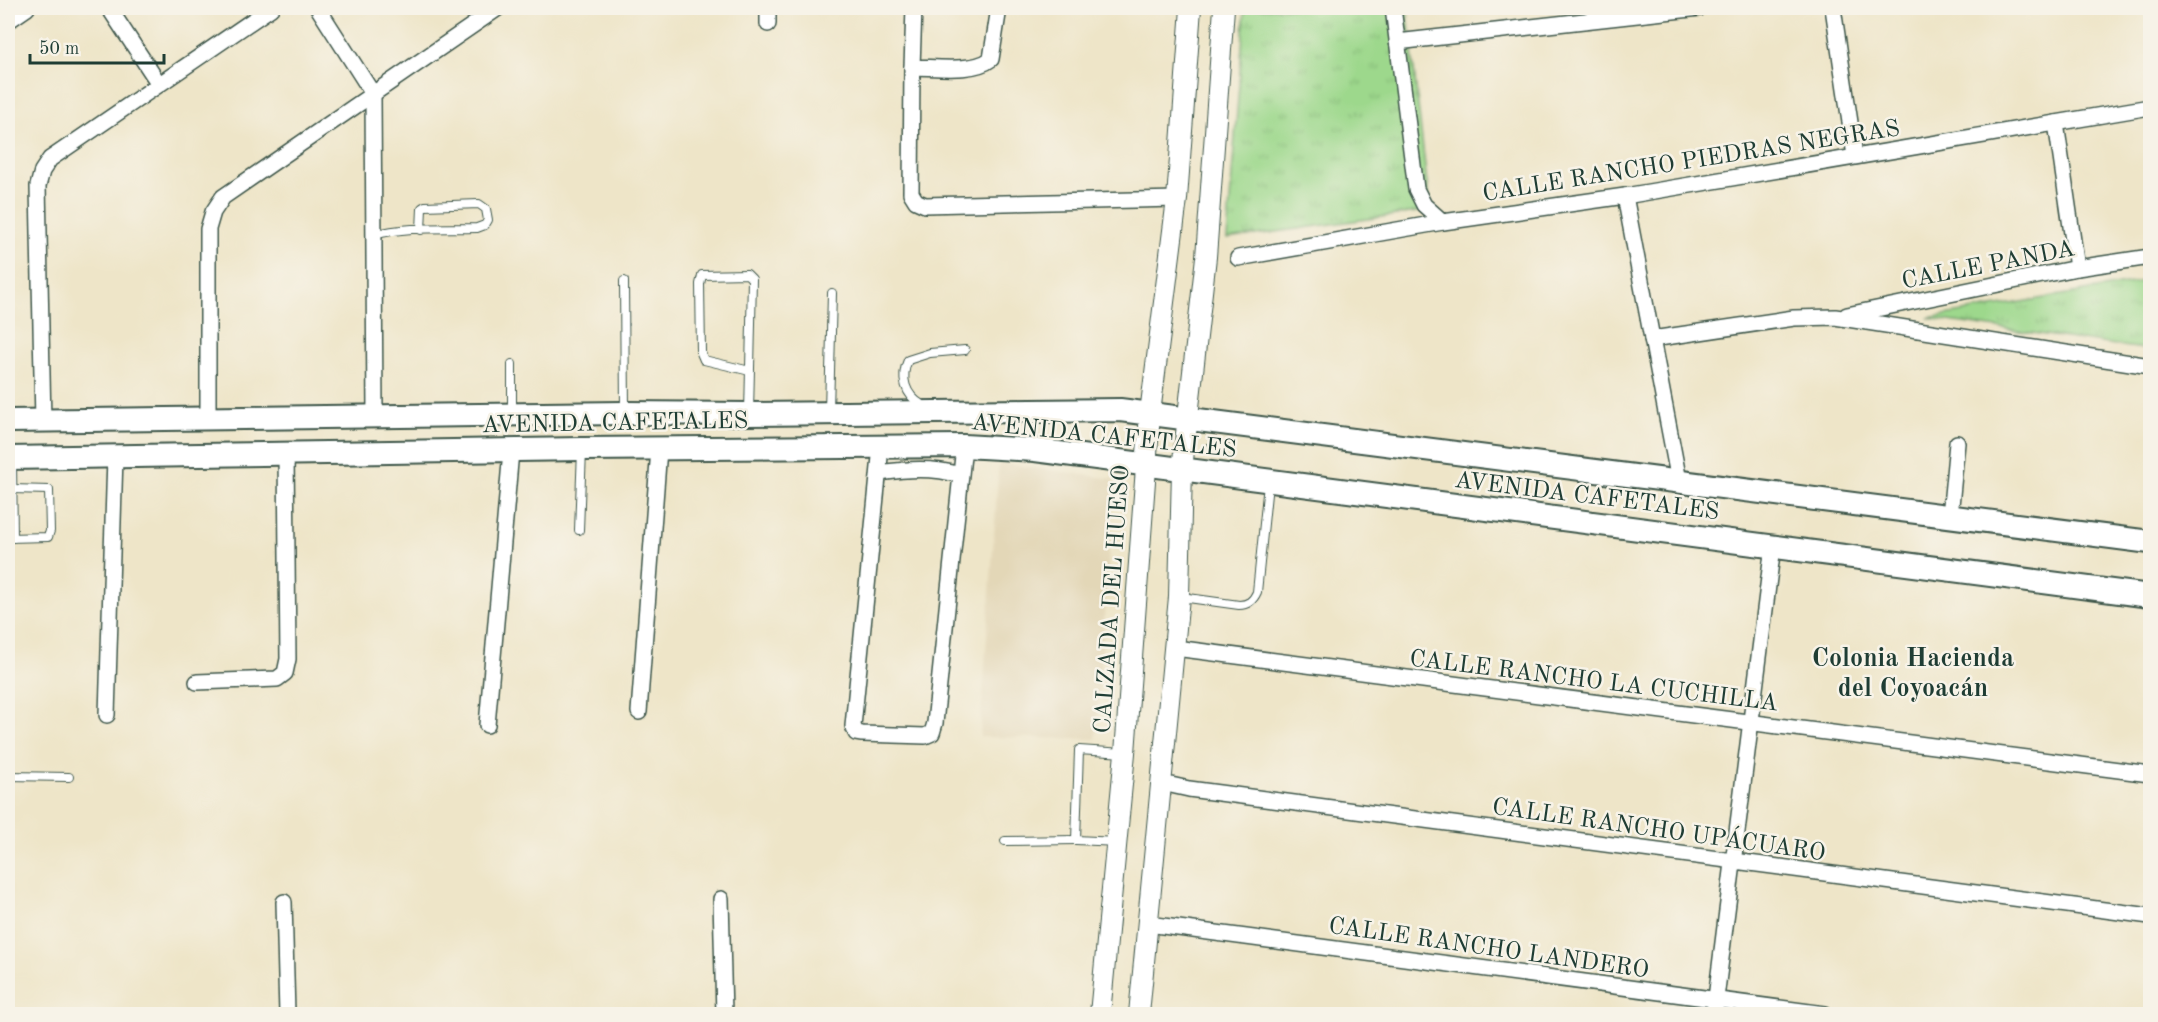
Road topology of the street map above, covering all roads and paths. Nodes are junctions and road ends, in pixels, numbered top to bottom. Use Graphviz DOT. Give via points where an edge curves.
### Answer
graph roads {
  1 [pos="27,8"];
  2 [pos="109,8"];
  3 [pos="271,8"];
  4 [pos="318,8"];
  5 [pos="498,8"];
  6 [pos="768,8"];
  7 [pos="914,8"];
  8 [pos="999,8"];
  9 [pos="1191,8"];
  10 [pos="1224,8"];
  11 [pos="1393,8"];
  12 [pos="1700,8"];
  13 [pos="1833,8"];
  14 [pos="8,21"];
  15 [pos="768,24"];
  16 [pos="1397,42"];
  17 [pos="912,67"];
  18 [pos="159,84"];
  19 [pos="373,94"];
  20 [pos="2151,107"];
  21 [pos="2056,123"];
  22 [pos="1855,156"];
  23 [pos="1624,196"];
  24 [pos="1177,199"];
  25 [pos="1443,222"];
  26 [pos="421,230"];
  27 [pos="374,235"];
  28 [pos="2151,257"];
  29 [pos="1238,258"];
  30 [pos="2077,268"];
  31 [pos="624,280"];
  32 [pos="832,293"];
  33 [pos="1835,317"];
  34 [pos="1652,339"];
  35 [pos="965,350"];
  36 [pos="512,364"];
  37 [pos="2151,366"];
  38 [pos="750,371"];
  39 [pos="933,412"];
  40 [pos="625,413"];
  41 [pos="830,413"];
  42 [pos="1150,413"];
  43 [pos="749,414"];
  44 [pos="512,415"];
  45 [pos="375,416"];
  46 [pos="208,418"];
  47 [pos="1187,418"];
  48 [pos="8,421"];
  49 [pos="42,421"];
  50 [pos="1957,443"];
  51 [pos="658,448"];
  52 [pos="582,449"];
  53 [pos="511,450"];
  54 [pos="286,454"];
  55 [pos="115,457"];
  56 [pos="10,458"];
  57 [pos="880,460"];
  58 [pos="962,461"];
  59 [pos="1146,464"];
  60 [pos="1182,469"];
  61 [pos="1269,480"];
  62 [pos="1679,481"];
  63 [pos="11,494"];
  64 [pos="1950,516"];
  65 [pos="579,530"];
  66 [pos="10,538"];
  67 [pos="2151,542"];
  68 [pos="1773,546"];
  69 [pos="2151,596"];
  70 [pos="1179,597"];
  71 [pos="1175,648"];
  72 [pos="197,682"];
  73 [pos="639,712"];
  74 [pos="107,715"];
  75 [pos="1750,723"];
  76 [pos="487,725"];
  77 [pos="1125,753"];
  78 [pos="2151,774"];
  79 [pos="8,776"];
  80 [pos="69,777"];
  81 [pos="1162,783"];
  82 [pos="1076,840"];
  83 [pos="1005,841"];
  84 [pos="1117,842"];
  85 [pos="1734,862"];
  86 [pos="720,899"];
  87 [pos="284,902"];
  88 [pos="2151,916"];
  89 [pos="1148,924"];
  90 [pos="1715,1007"];
  91 [pos="287,1014"];
  92 [pos="723,1014"];
  93 [pos="1100,1014"];
  94 [pos="1139,1014"];
  95 [pos="1825,1014"];
  1 -- 14 [label="street"];
  2 -- 18 [label="street"];
  3 -- 18 [label="street"];
  4 -- 19 [label="street"];
  5 -- 19 [label="street"];
  6 -- 15 [label="street"];
  7 -- 17 [label="street"];
  8 -- 17 [label="street" via="991,59 983,65"];
  9 -- 24 [label="main road, CALZADA DEL HUESO"];
  10 -- 47 [label="main road" via="1206,257"];
  11 -- 16 [label="street"];
  12 -- 16 [label="street"];
  13 -- 22 [label="street"];
  16 -- 25 [label="street" via="1416,189 1424,205"];
  17 -- 24 [label="street" via="910,193 916,201 925,205"];
  18 -- 49 [label="street" via="50,159 42,171 38,186"];
  19 -- 27 [label="street"];
  19 -- 46 [label="street" via="223,197 213,212 208,229"];
  20 -- 21 [label="street, CALLE RANCHO PIEDRAS NEGRAS"];
  21 -- 22 [label="street, CALLE RANCHO PIEDRAS NEGRAS"];
  21 -- 30 [label="street"];
  22 -- 23 [label="street, CALLE RANCHO PIEDRAS NEGRAS"];
  23 -- 25 [label="street, CALLE RANCHO PIEDRAS NEGRAS"];
  23 -- 34 [label="street"];
  24 -- 42 [label="main road, CALZADA DEL HUESO"];
  25 -- 29 [label="street, CALLE RANCHO PIEDRAS NEGRAS"];
  26 -- 26 [label="lane" via="425,206 479,204 486,209 488,219 477,228"];
  26 -- 27 [label="lane"];
  27 -- 45 [label="street"];
  28 -- 30 [label="street, CALLE PANDA"];
  30 -- 33 [label="street, CALLE PANDA"];
  31 -- 40 [label="lane"];
  32 -- 41 [label="lane"];
  33 -- 34 [label="street" via="1794,318"];
  33 -- 37 [label="street"];
  34 -- 62 [label="street"];
  35 -- 39 [label="lane" via="930,353 908,360 903,378 907,391"];
  36 -- 44 [label="lane"];
  38 -- 38 [label="lane" via="704,360 700,353 702,276 747,274 752,279"];
  38 -- 43 [label="lane"];
  39 -- 41 [label="main road, AVENIDA CAFETALES"];
  39 -- 42 [label="main road, AVENIDA CAFETALES"];
  40 -- 43 [label="main road, AVENIDA CAFETALES"];
  40 -- 44 [label="main road, AVENIDA CAFETALES"];
  41 -- 43 [label="main road, AVENIDA CAFETALES"];
  42 -- 47 [label="main road, AVENIDA CAFETALES"];
  42 -- 59 [label="main road, CALZADA DEL HUESO"];
  44 -- 45 [label="main road, AVENIDA CAFETALES"];
  45 -- 46 [label="main road, AVENIDA CAFETALES"];
  46 -- 49 [label="main road, AVENIDA CAFETALES"];
  47 -- 60 [label="main road"];
  47 -- 62 [label="main road, AVENIDA CAFETALES"];
  48 -- 49 [label="main road, AVENIDA CAFETALES"];
  50 -- 64 [label="street"];
  51 -- 52 [label="main road, AVENIDA CAFETALES"];
  51 -- 57 [label="main road, AVENIDA CAFETALES"];
  51 -- 73 [label="street"];
  52 -- 53 [label="main road, AVENIDA CAFETALES"];
  52 -- 65 [label="lane"];
  53 -- 54 [label="main road, AVENIDA CAFETALES"];
  53 -- 76 [label="street"];
  54 -- 55 [label="main road, AVENIDA CAFETALES"];
  54 -- 72 [label="street" via="285,673 277,679"];
  55 -- 56 [label="main road, AVENIDA CAFETALES"];
  55 -- 74 [label="street"];
  56 -- 63 [label="lane"];
  57 -- 58 [label="main road, AVENIDA CAFETALES"];
  57 -- 58 [label="street" via="853,726 856,733 862,734 925,736 932,733 935,723"];
  58 -- 59 [label="main road, AVENIDA CAFETALES" via="1035,450"];
  59 -- 60 [label="main road, AVENIDA CAFETALES"];
  59 -- 77 [label="main road, CALZADA DEL HUESO"];
  60 -- 61 [label="main road, AVENIDA CAFETALES"];
  60 -- 70 [label="main road"];
  61 -- 68 [label="main road, AVENIDA CAFETALES"];
  61 -- 70 [label="lane" via="1257,592 1252,600 1239,606"];
  62 -- 64 [label="main road, AVENIDA CAFETALES"];
  63 -- 66 [label="lane"];
  63 -- 66 [label="lane" via="49,490 50,519 48,537"];
  64 -- 67 [label="main road, AVENIDA CAFETALES"];
  68 -- 69 [label="main road, AVENIDA CAFETALES"];
  68 -- 75 [label="street"];
  70 -- 71 [label="main road"];
  71 -- 75 [label="street, CALLE RANCHO LA CUCHILLA"];
  71 -- 81 [label="main road"];
  75 -- 78 [label="street, CALLE RANCHO LA CUCHILLA"];
  75 -- 85 [label="street"];
  77 -- 82 [label="lane" via="1079,750"];
  77 -- 84 [label="main road, CALZADA DEL HUESO"];
  79 -- 80 [label="lane"];
  81 -- 85 [label="street, CALLE RANCHO UPÁCUARO"];
  81 -- 89 [label="main road"];
  82 -- 83 [label="lane"];
  82 -- 84 [label="lane"];
  84 -- 93 [label="main road, CALZADA DEL HUESO"];
  85 -- 88 [label="street, CALLE RANCHO UPÁCUARO"];
  85 -- 90 [label="street"];
  86 -- 92 [label="street"];
  87 -- 91 [label="street"];
  89 -- 90 [label="street, CALLE RANCHO LANDERO"];
  89 -- 94 [label="main road"];
  90 -- 95 [label="street, CALLE RANCHO LANDERO"];
}
